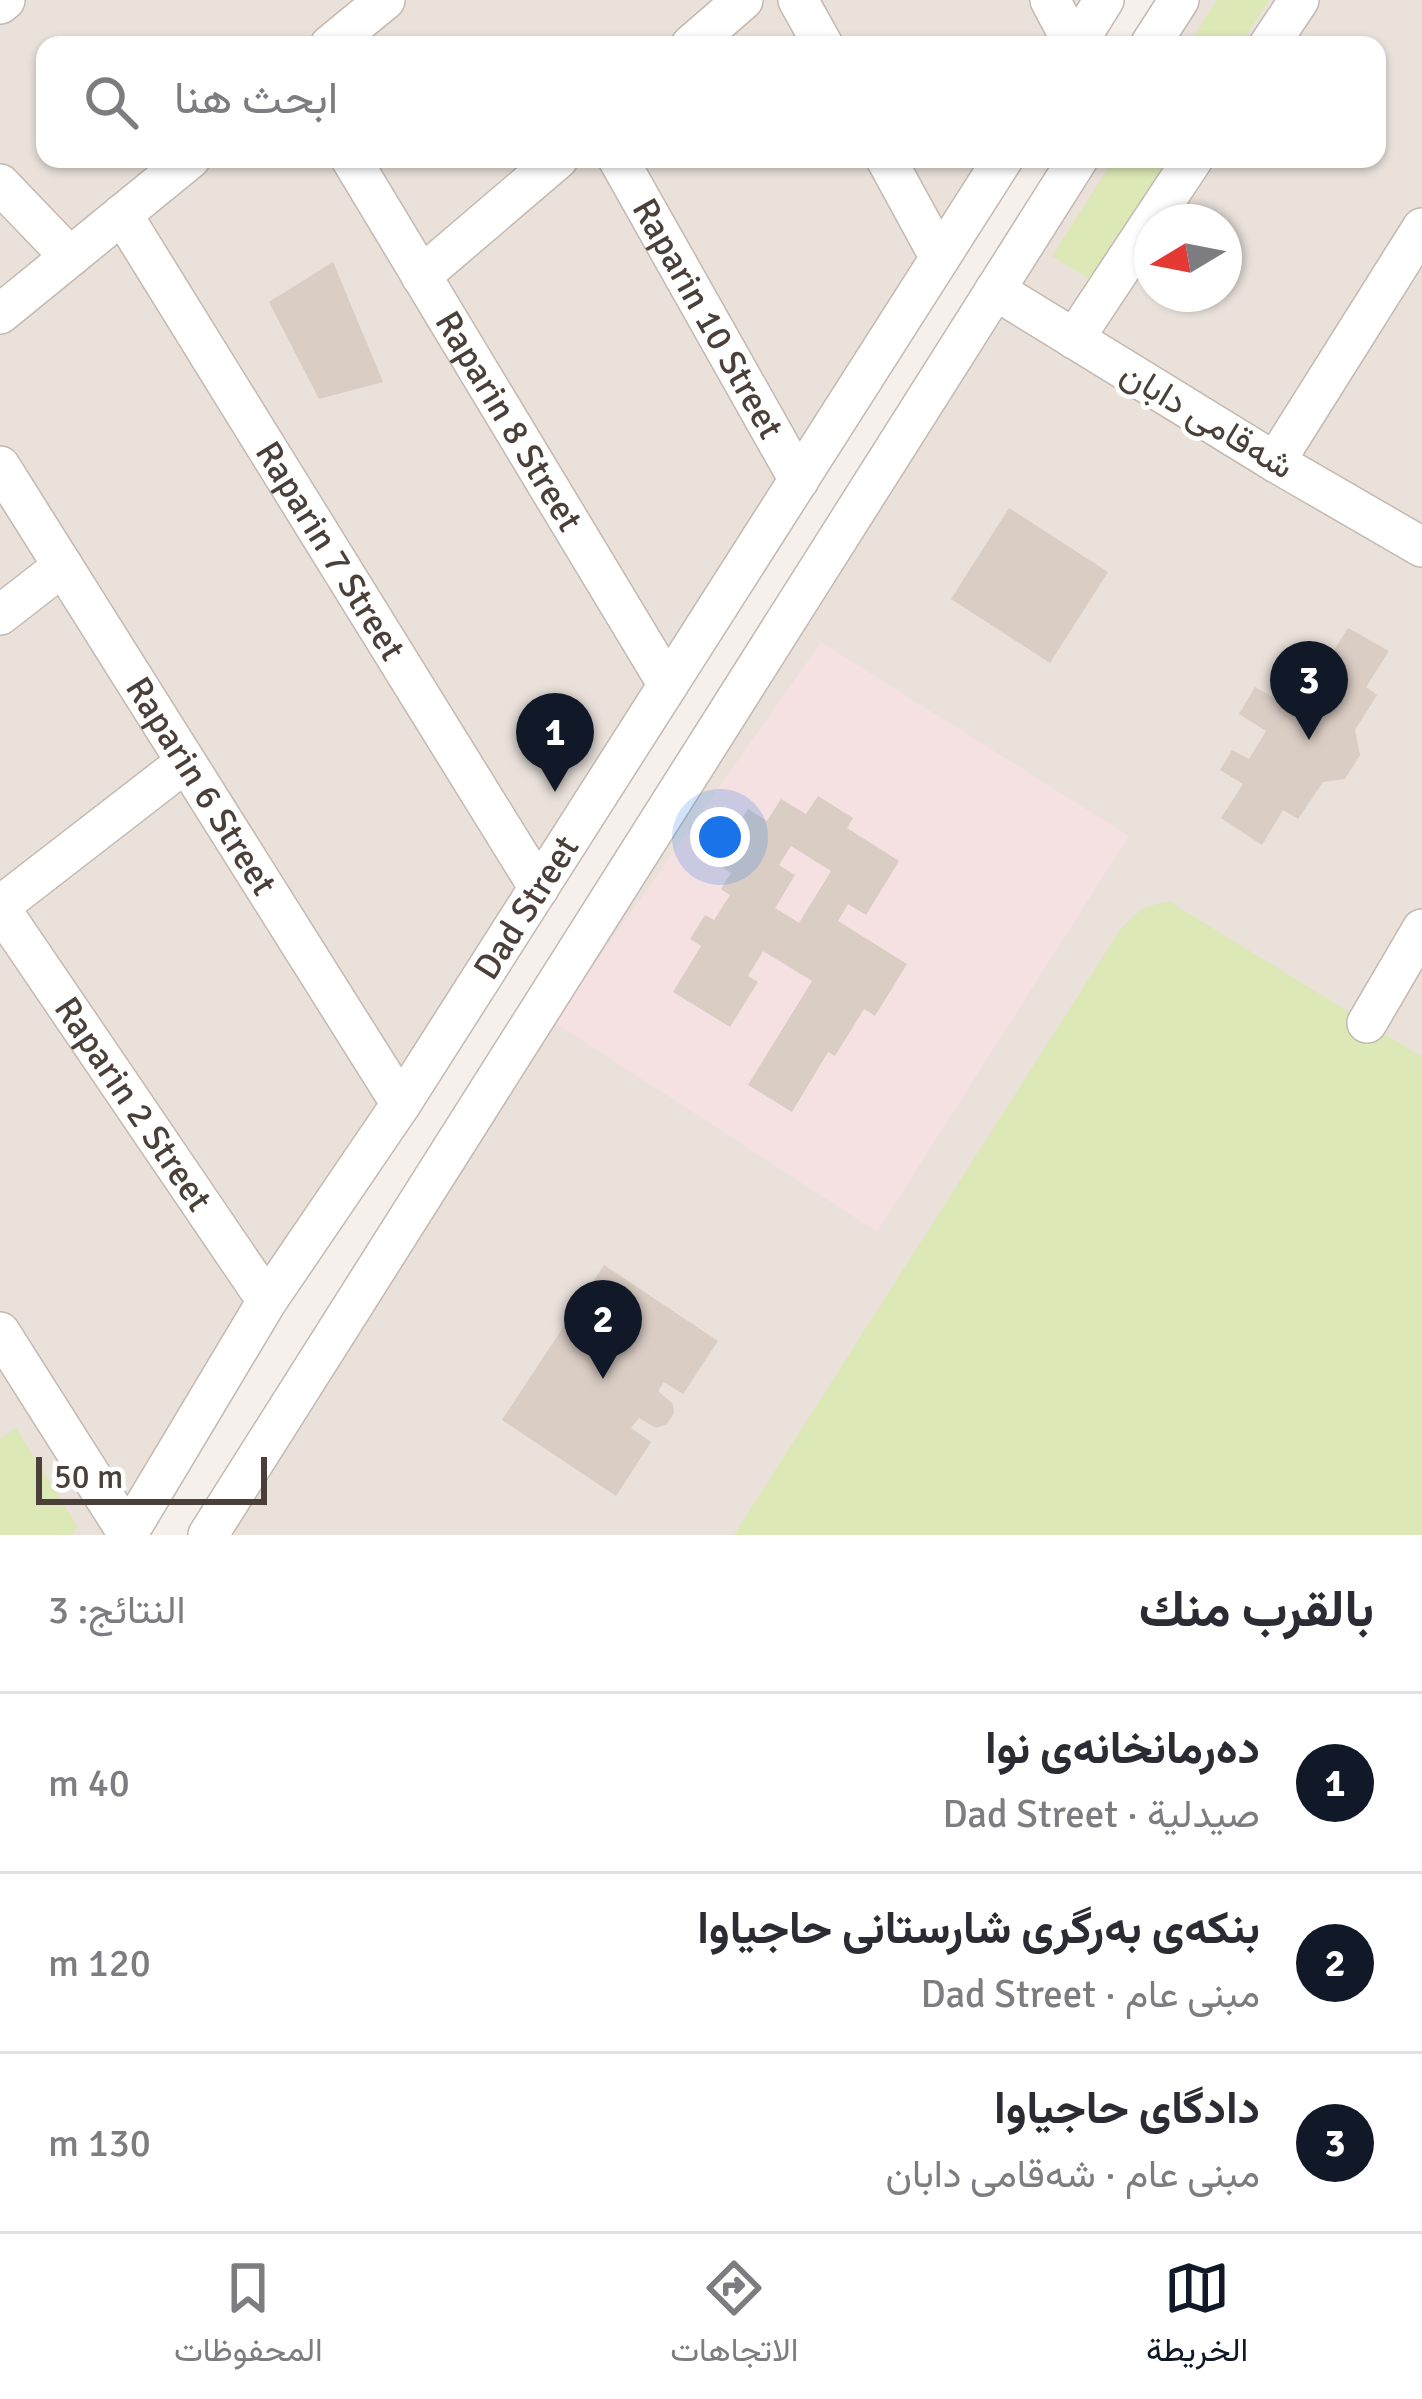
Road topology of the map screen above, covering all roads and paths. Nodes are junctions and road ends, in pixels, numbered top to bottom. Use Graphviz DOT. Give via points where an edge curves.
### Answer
graph roads {
  1 [pos="386,0"];
  2 [pos="743,0"];
  3 [pos="798,0"];
  4 [pos="1050,0"];
  5 [pos="1104,0"];
  6 [pos="1179,0"];
  7 [pos="1299,0"];
  8 [pos="341,36"];
  9 [pos="701,36"];
  10 [pos="818,36"];
  11 [pos="1070,36"];
  12 [pos="1081,36"];
  13 [pos="1156,36"];
  14 [pos="1275,36"];
  15 [pos="179,168"];
  16 [pos="356,168"];
  17 [pos="548,168"];
  18 [pos="623,168"];
  19 [pos="891,168"];
  20 [pos="997,168"];
  21 [pos="1072,168"];
  22 [pos="1187,168"];
  23 [pos="0,184"];
  24 [pos="122,214"];
  25 [pos="1422,229"];
  26 [pos="70,257"];
  27 [pos="940,258"];
  28 [pos="422,276"];
  29 [pos="995,290"];
  30 [pos="0,314"];
  31 [pos="1074,339"];
  32 [pos="1275,463"];
  33 [pos="0,466"];
  34 [pos="799,480"];
  35 [pos="1422,547"];
  36 [pos="63,566"];
  37 [pos="0,615"];
  38 [pos="668,685"];
  39 [pos="186,762"];
  40 [pos="539,888"];
  41 [pos="0,907"];
  42 [pos="1422,929"];
  43 [pos="478,984"];
  44 [pos="538,1017"];
  45 [pos="1367,1023"];
  46 [pos="401,1104"];
  47 [pos="267,1301"];
  48 [pos="0,1332"];
  49 [pos="127,1534"];
  50 [pos="208,1535"];
  1 -- 8 [label="street"];
  2 -- 9 [label="street"];
  3 -- 10 [label="street"];
  4 -- 11 [label="street"];
  5 -- 12 [label="street"];
  6 -- 13 [label="street"];
  7 -- 14 [label="street"];
  15 -- 24 [label="street"];
  16 -- 28 [label="street, Raparin 8 Street"];
  17 -- 28 [label="street"];
  18 -- 34 [label="street, Raparin 10 Street"];
  19 -- 27 [label="street"];
  20 -- 27 [label="street, Dad Street"];
  21 -- 29 [label="street, Dad Street"];
  22 -- 31 [label="street"];
  23 -- 26 [label="street"];
  24 -- 26 [label="street"];
  24 -- 40 [label="street, Raparin 7 Street"];
  25 -- 32 [label="street"];
  26 -- 30 [label="street"];
  27 -- 34 [label="street, Dad Street"];
  28 -- 38 [label="street, Raparin 8 Street"];
  29 -- 31 [label="street, شەقامی دابان"];
  29 -- 44 [label="street, Dad Street"];
  31 -- 32 [label="street, شەقامی دابان"];
  32 -- 35 [label="street, شەقامی دابان"];
  33 -- 36 [label="street, Raparin 6 Street"];
  34 -- 38 [label="street, Dad Street"];
  36 -- 37 [label="street"];
  36 -- 39 [label="street, Raparin 6 Street"];
  38 -- 40 [label="street, Dad Street"];
  39 -- 41 [label="street"];
  39 -- 46 [label="street, Raparin 6 Street"];
  40 -- 43 [label="street, Dad Street"];
  41 -- 47 [label="street, Raparin 2 Street"];
  42 -- 45 [label="street"];
  43 -- 44 [label="street"];
  43 -- 46 [label="street, Dad Street"];
  44 -- 50 [label="street, Dad Street"];
  46 -- 47 [label="street, Dad Street"];
  47 -- 49 [label="street, Dad Street"];
  48 -- 49 [label="street"];
}
